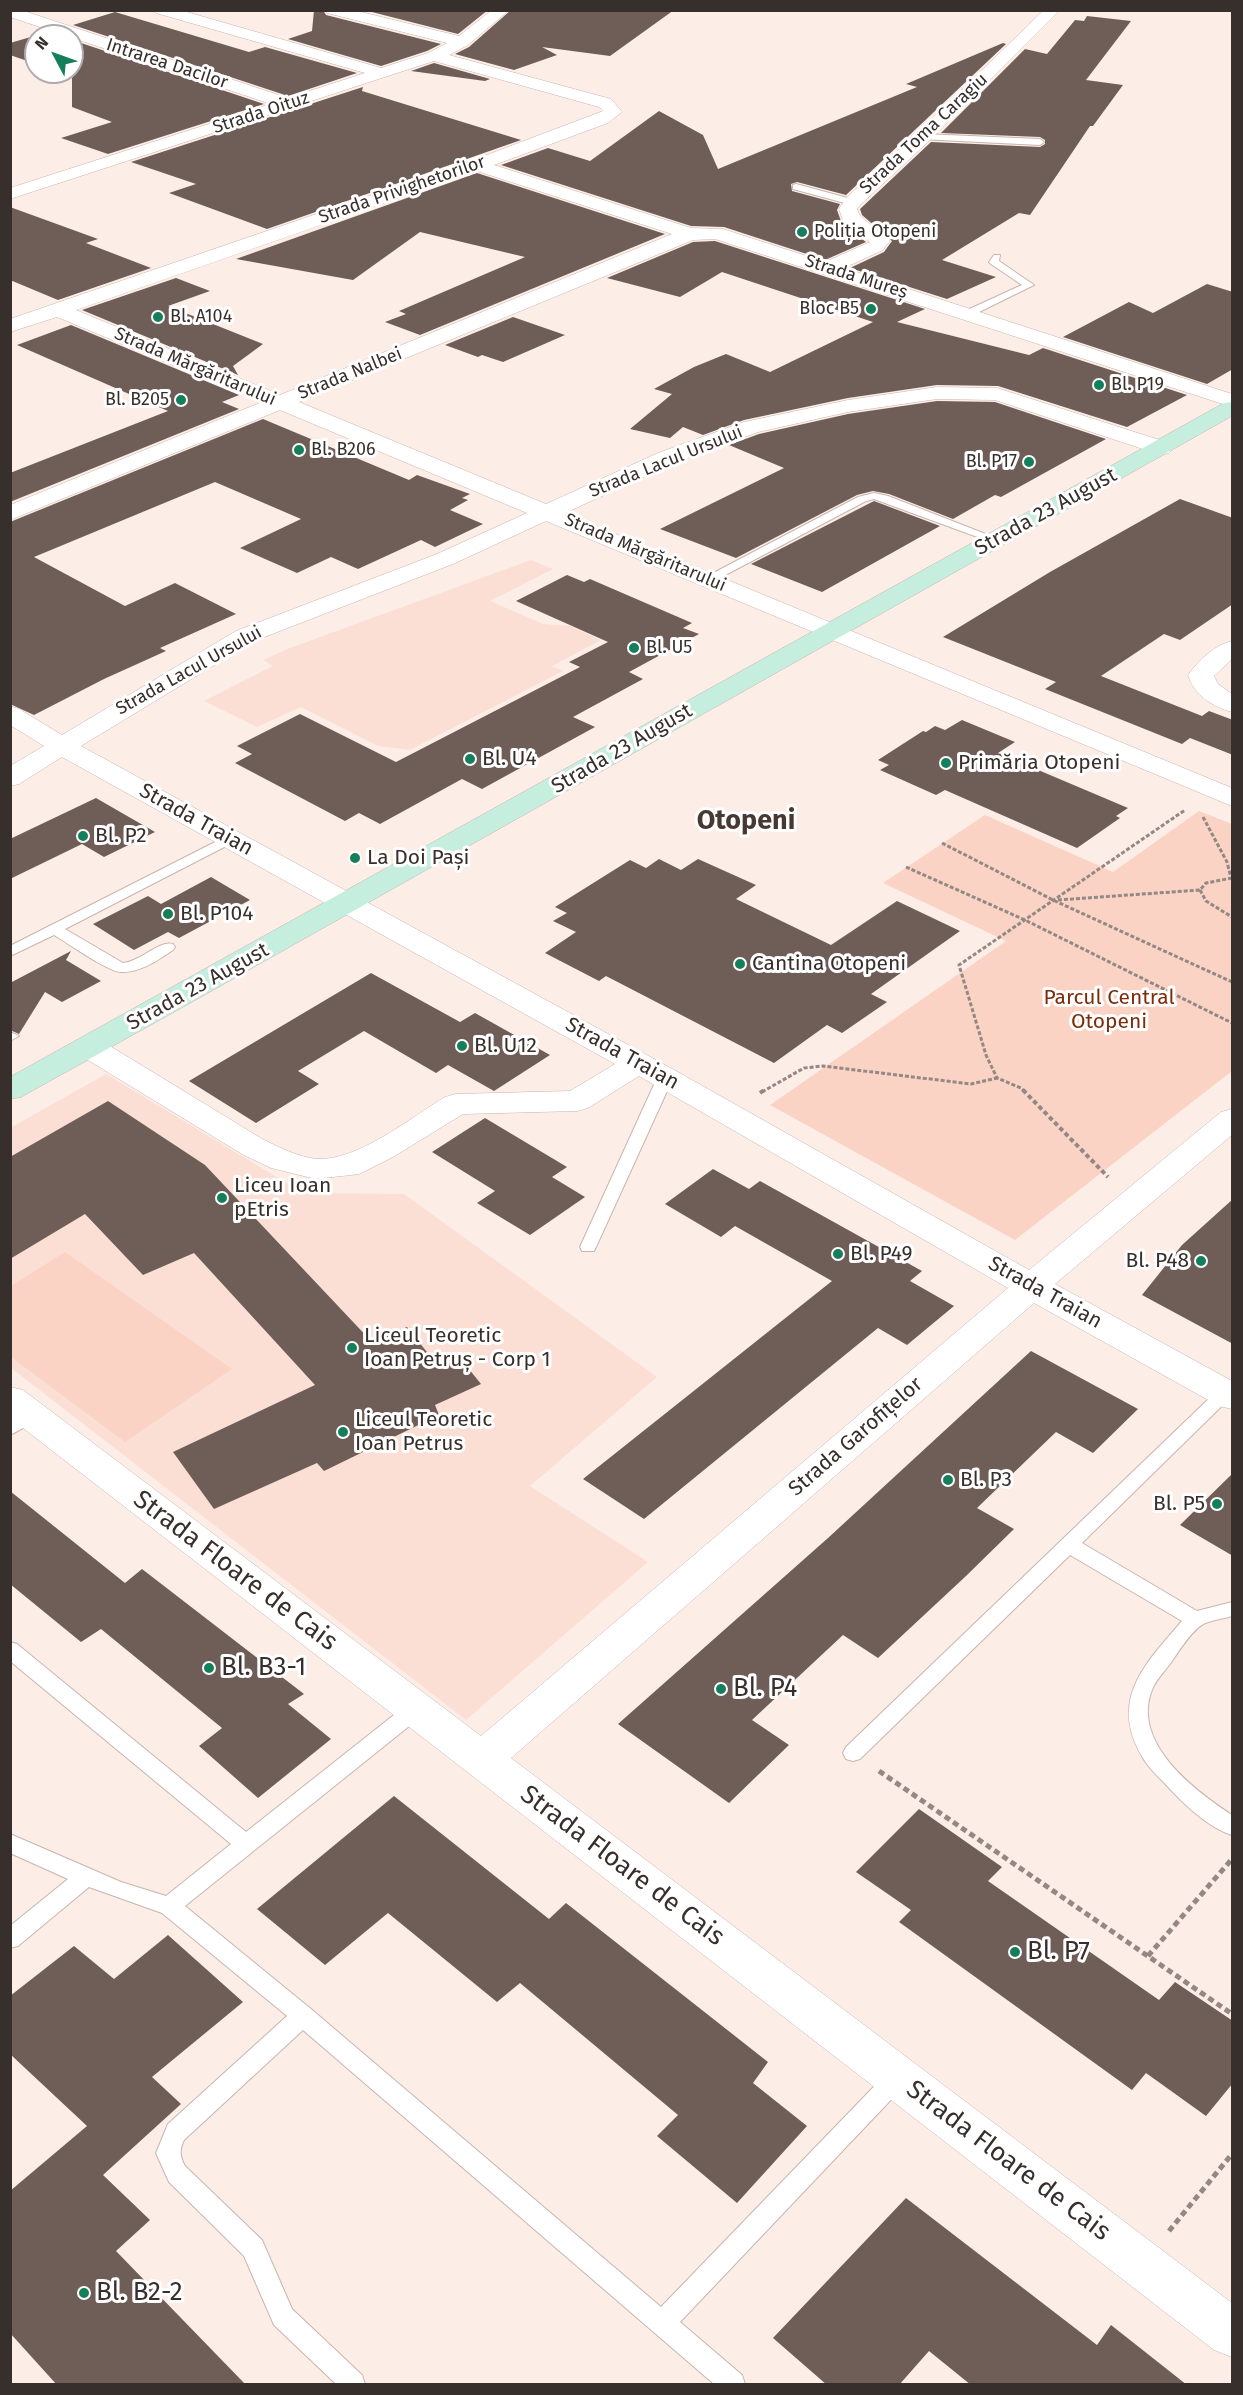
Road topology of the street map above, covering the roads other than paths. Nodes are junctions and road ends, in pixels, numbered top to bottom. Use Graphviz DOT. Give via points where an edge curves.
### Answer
graph roads {
  1 [pos="161,10"];
  2 [pos="332,10"];
  3 [pos="502,10"];
  4 [pos="1053,10"];
  5 [pos="10,12"];
  6 [pos="462,42"];
  7 [pos="434,56"];
  8 [pos="382,73"];
  9 [pos="289,104"];
  10 [pos="923,137"];
  11 [pos="1040,142"];
  12 [pos="477,165"];
  13 [pos="796,187"];
  14 [pos="10,194"];
  15 [pos="852,202"];
  16 [pos="690,234"];
  17 [pos="997,257"];
  18 [pos="828,268"];
  19 [pos="56,309"];
  20 [pos="969,314"];
  21 [pos="10,326"];
  22 [pos="1233,401"];
  23 [pos="280,402"];
  24 [pos="1233,408"];
  25 [pos="1161,448"];
  26 [pos="549,512"];
  27 [pos="10,513"];
  28 [pos="995,540"];
  29 [pos="708,579"];
  30 [pos="831,631"];
  31 [pos="1233,648"];
  32 [pos="1233,704"];
  33 [pos="10,714"];
  34 [pos="62,746"];
  35 [pos="1233,770"];
  36 [pos="10,778"];
  37 [pos="1212,795"];
  38 [pos="230,838"];
  39 [pos="347,904"];
  40 [pos="55,929"];
  41 [pos="168,947"];
  42 [pos="10,952"];
  43 [pos="90,1047"];
  44 [pos="638,1063"];
  45 [pos="665,1077"];
  46 [pos="10,1090"];
  47 [pos="1233,1119"];
  48 [pos="588,1247"];
  49 [pos="1031,1286"];
  50 [pos="1229,1395"];
  51 [pos="18,1414"];
  52 [pos="1069,1545"];
  53 [pos="1233,1609"];
  54 [pos="1195,1619"];
  55 [pos="10,1649"];
  56 [pos="416,1709"];
  57 [pos="853,1754"];
  58 [pos="482,1759"];
  59 [pos="1233,1826"];
  60 [pos="10,1843"];
  61 [pos="246,1844"];
  62 [pos="86,1877"];
  63 [pos="170,1906"];
  64 [pos="10,1939"];
  65 [pos="303,2016"];
  66 [pos="898,2077"];
  67 [pos="663,2322"];
  68 [pos="1233,2333"];
  69 [pos="353,2385"];
  70 [pos="733,2385"];
  1 -- 8 [label="street"];
  2 -- 6 [label="street"];
  3 -- 6 [label="street, Strada Oituz"];
  4 -- 10 [label="street, Strada Toma Caragiu"];
  5 -- 9 [label="street, Intrarea Dacilor"];
  6 -- 7 [label="street, Strada Oituz"];
  7 -- 8 [label="street, Strada Oituz"];
  7 -- 12 [label="street, Strada Privighetorilor" via="605,103 613,112"];
  8 -- 9 [label="street, Strada Oituz"];
  9 -- 14 [label="street, Strada Oituz"];
  10 -- 11 [label="lane"];
  10 -- 15 [label="street, Strada Toma Caragiu"];
  12 -- 16 [label="street, Strada Mureș"];
  12 -- 19 [label="street, Strada Privighetorilor"];
  13 -- 15 [label="lane"];
  15 -- 18 [label="street, Strada Toma Caragiu" via="848,210 851,219 881,241"];
  16 -- 18 [label="street, Strada Mureș" via="716,233"];
  16 -- 23 [label="street, Strada Nalbei"];
  17 -- 20 [label="lane" via="994,262 1029,285"];
  18 -- 20 [label="street, Strada Mureș"];
  19 -- 21 [label="street, Strada Privighetorilor"];
  19 -- 23 [label="street, Strada Mărgăritarului"];
  20 -- 22 [label="street, Strada Mureș"];
  23 -- 26 [label="street, Strada Mărgăritarului"];
  23 -- 27 [label="street, Strada Nalbei"];
  24 -- 25 [label="main road, Strada 23 August"];
  25 -- 26 [label="street, Strada Lacul Ursului" via="998,394 937,393 848,406 752,427 666,458"];
  25 -- 28 [label="main road, Strada 23 August"];
  26 -- 29 [label="street, Strada Mărgăritarului"];
  26 -- 34 [label="street, Strada Lacul Ursului" via="446,559 245,636"];
  28 -- 29 [label="lane" via="874,496"];
  28 -- 30 [label="main road, Strada 23 August"];
  29 -- 30 [label="street, Strada Mărgăritarului"];
  30 -- 37 [label="street, Strada Mărgăritarului"];
  30 -- 39 [label="main road, Strada 23 August"];
  31 -- 32 [label="street" via="1201,675 1209,691"];
  33 -- 34 [label="street, Strada Traian"];
  34 -- 36 [label="street, Strada Lacul Ursului"];
  34 -- 38 [label="street, Strada Traian"];
  35 -- 37 [label="street"];
  38 -- 39 [label="street, Strada Traian"];
  38 -- 40 [label="lane"];
  39 -- 43 [label="main road, Strada 23 August"];
  39 -- 44 [label="street, Strada Traian"];
  40 -- 41 [label="lane" via="120,968 143,963"];
  40 -- 42 [label="lane"];
  43 -- 44 [label="street" via="253,1147 282,1161 316,1169 347,1167 456,1104 577,1101"];
  43 -- 46 [label="main road, Strada 23 August"];
  44 -- 45 [label="street, Strada Traian"];
  45 -- 48 [label="lane"];
  45 -- 49 [label="street, Strada Traian"];
  47 -- 49 [label="street, Strada Garofițelor"];
  49 -- 50 [label="street, Strada Traian"];
  49 -- 58 [label="street, Strada Garofițelor"];
  50 -- 52 [label="lane"];
  51 -- 56 [label="street, Strada Floare de Cais"];
  52 -- 54 [label="lane"];
  52 -- 57 [label="lane"];
  53 -- 54 [label="lane"];
  54 -- 59 [label="lane" via="1142,1688 1138,1709 1141,1734 1150,1754 1193,1800"];
  55 -- 61 [label="lane"];
  56 -- 58 [label="street, Strada Floare de Cais"];
  56 -- 61 [label="lane"];
  58 -- 66 [label="street, Strada Floare de Cais"];
  60 -- 62 [label="lane"];
  61 -- 63 [label="lane"];
  62 -- 63 [label="lane"];
  62 -- 64 [label="lane"];
  63 -- 65 [label="lane"];
  65 -- 67 [label="lane"];
  65 -- 69 [label="lane" via="176,2132 168,2147 169,2161 177,2174 253,2248 283,2317"];
  66 -- 67 [label="lane"];
  66 -- 68 [label="street, Strada Floare de Cais"];
  67 -- 70 [label="lane"];
}
